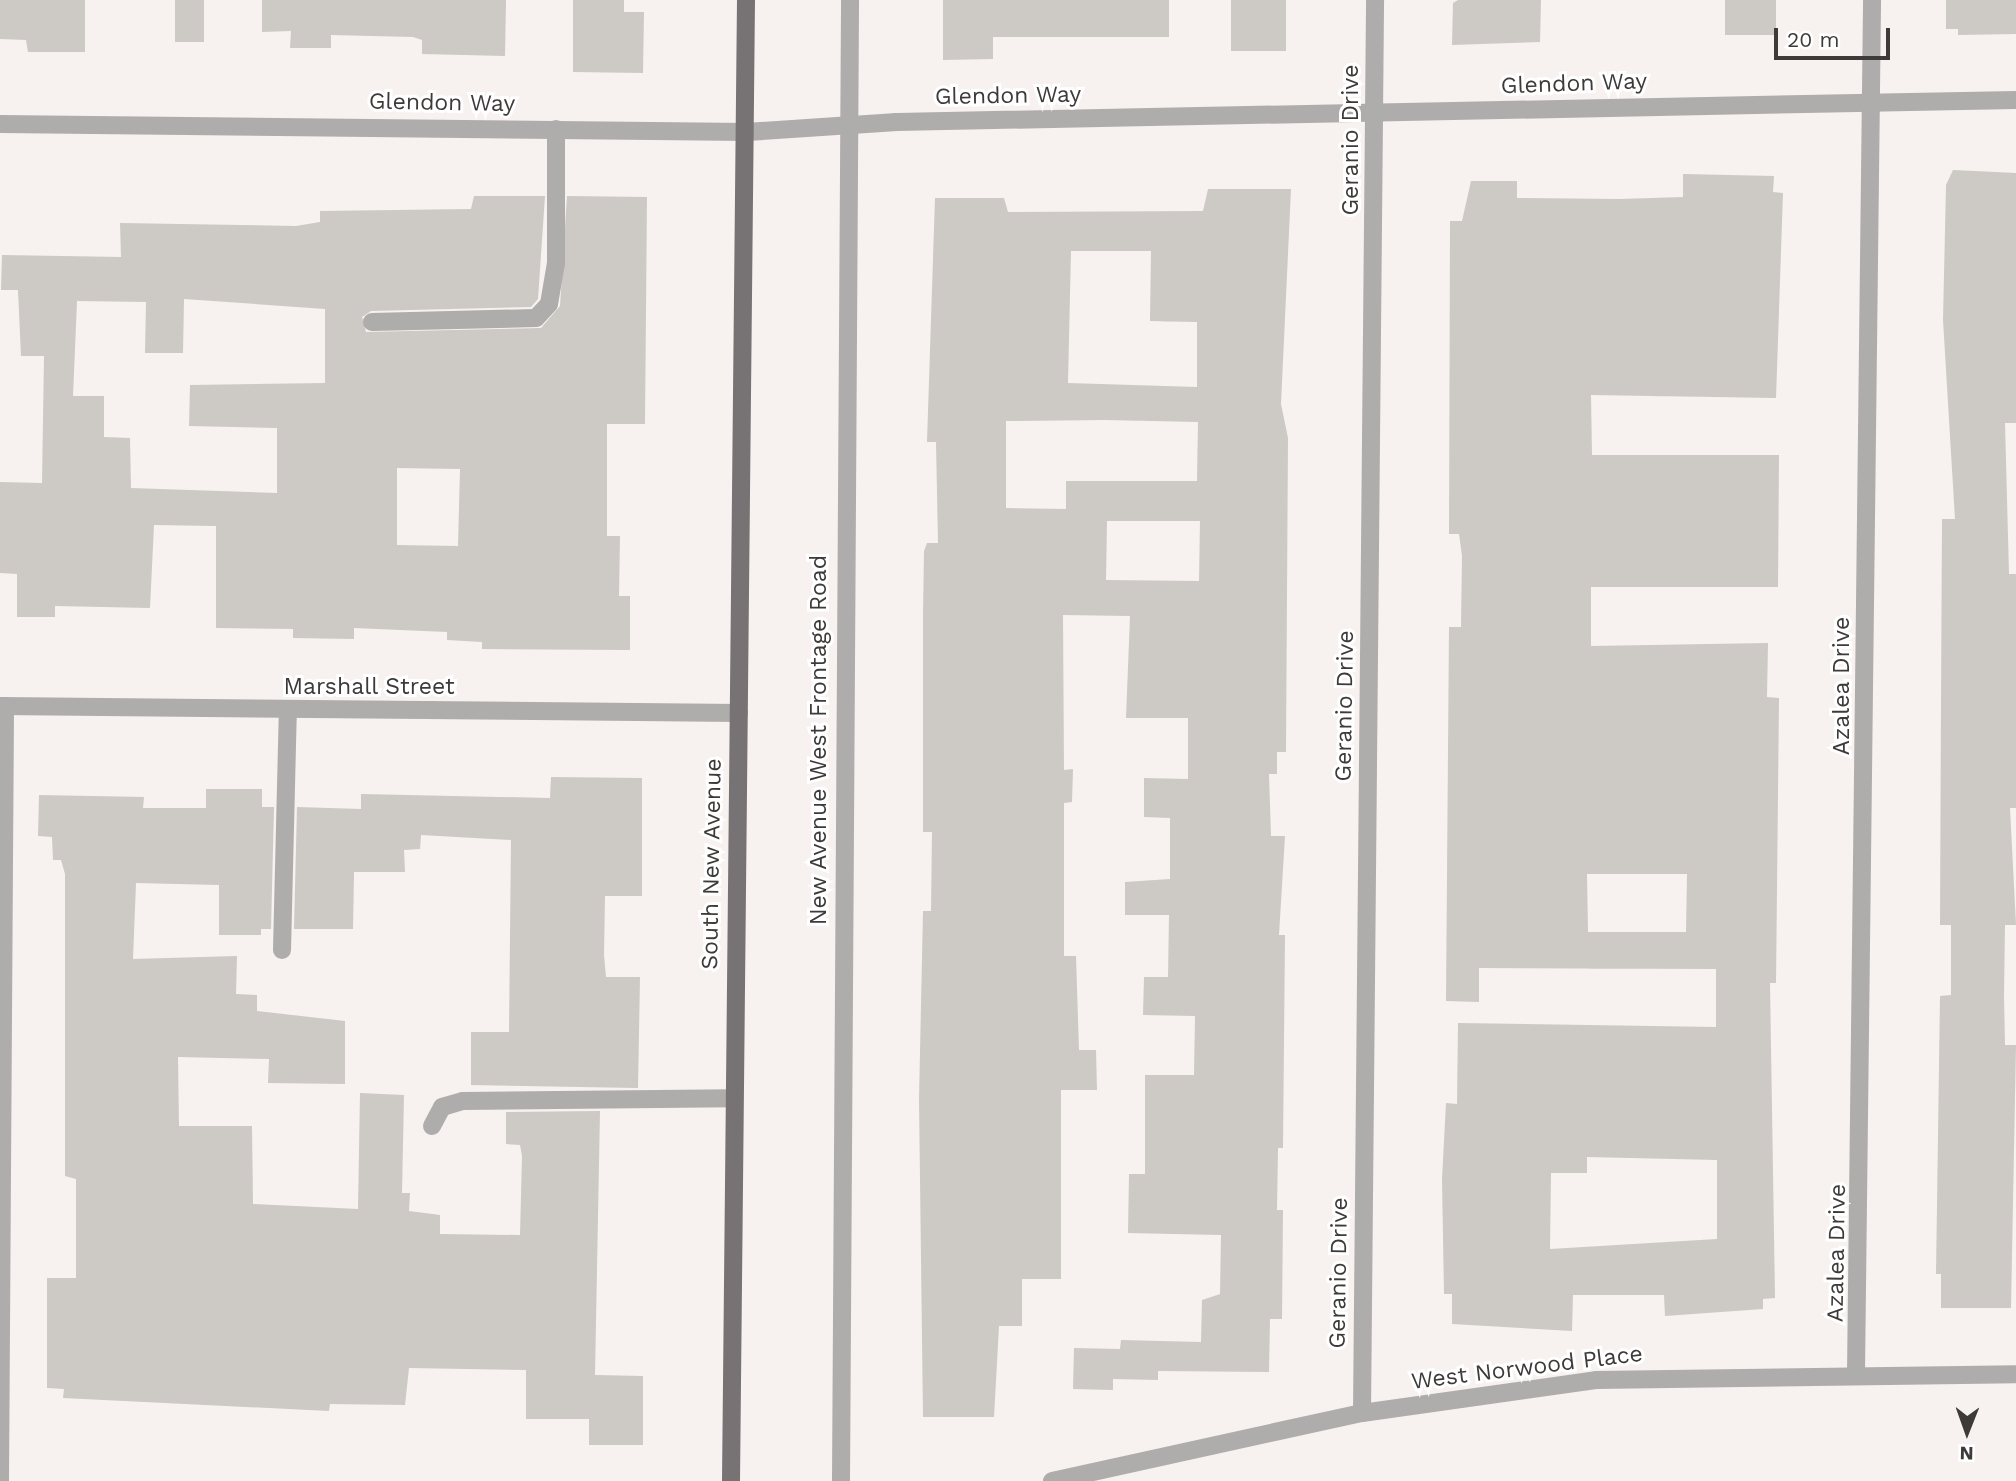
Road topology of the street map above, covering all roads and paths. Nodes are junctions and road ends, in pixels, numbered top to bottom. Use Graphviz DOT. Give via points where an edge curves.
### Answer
graph roads {
  1 [pos="746,0"];
  2 [pos="850,0"];
  3 [pos="1376,0"];
  4 [pos="1872,0"];
  5 [pos="1871,99"];
  6 [pos="2016,100"];
  7 [pos="1376,116"];
  8 [pos="0,124"];
  9 [pos="847,124"];
  10 [pos="556,129"];
  11 [pos="747,132"];
  12 [pos="372,322"];
  13 [pos="3,706"];
  14 [pos="288,711"];
  15 [pos="739,713"];
  16 [pos="282,950"];
  17 [pos="733,1098"];
  18 [pos="432,1126"];
  19 [pos="1856,1373"];
  20 [pos="2016,1374"];
  21 [pos="1362,1413"];
  22 [pos="1,1481"];
  23 [pos="731,1481"];
  24 [pos="841,1481"];
  25 [pos="1052,1481"];
  1 -- 11 [label="main road"];
  2 -- 9 [label="street, New Avenue West Frontage Road"];
  3 -- 7 [label="street, Geranio Drive"];
  4 -- 5 [label="street, Azalea Drive"];
  5 -- 6 [label="street, Glendon Way"];
  5 -- 7 [label="street, Glendon Way"];
  5 -- 19 [label="street, Azalea Drive"];
  7 -- 9 [label="street, Glendon Way"];
  7 -- 21 [label="street, Geranio Drive"];
  8 -- 10 [label="street, Glendon Way"];
  9 -- 11 [label="street, Glendon Way"];
  9 -- 24 [label="street, New Avenue West Frontage Road"];
  10 -- 11 [label="street, Glendon Way"];
  10 -- 12 [label="street" via="556,263 549,304 536,318"];
  11 -- 15 [label="main road, South New Avenue" via="740,248"];
  13 -- 14 [label="street, Marshall Street"];
  13 -- 22 [label="street"];
  14 -- 15 [label="street, Marshall Street"];
  14 -- 16 [label="street"];
  15 -- 17 [label="main road, South New Avenue"];
  17 -- 18 [label="street" via="463,1101 442,1107"];
  17 -- 23 [label="main road, South New Avenue"];
  19 -- 20 [label="street, West Norwood Place"];
  19 -- 21 [label="street, West Norwood Place" via="1596,1380"];
  21 -- 25 [label="street, West Norwood Place"];
}
